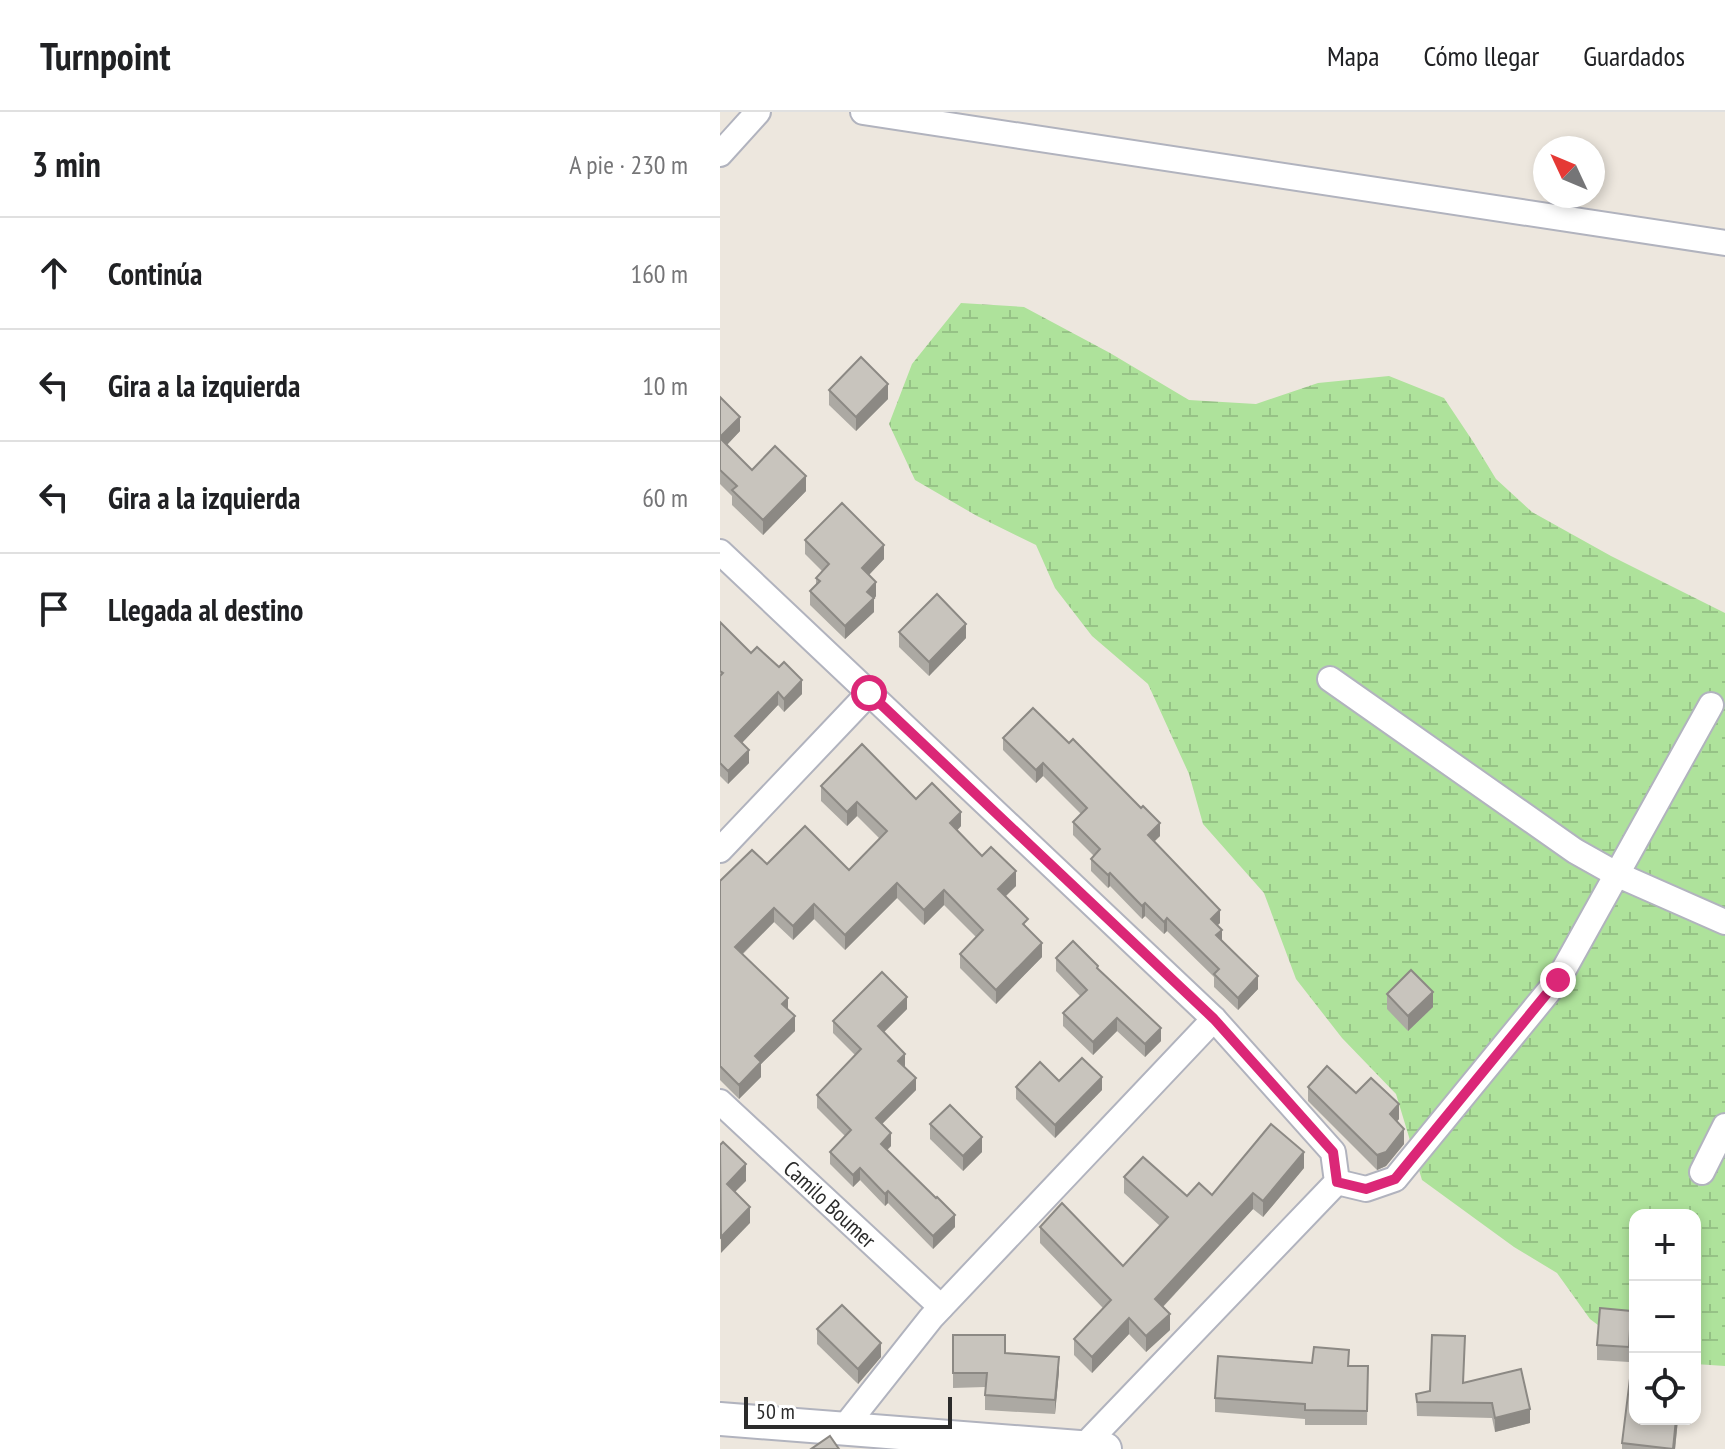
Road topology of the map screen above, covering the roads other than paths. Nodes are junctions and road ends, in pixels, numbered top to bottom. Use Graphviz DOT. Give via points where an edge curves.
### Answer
graph roads {
  1 [pos="758,112"];
  2 [pos="863,112"];
  3 [pos="720,154"];
  4 [pos="1725,243"];
  5 [pos="720,552"];
  6 [pos="1330,679"];
  7 [pos="869,693"];
  8 [pos="1711,705"];
  9 [pos="720,850"];
  10 [pos="1616,874"];
  11 [pos="1725,922"];
  12 [pos="1214,1019"];
  13 [pos="720,1102"];
  14 [pos="1725,1126"];
  15 [pos="1702,1172"];
  16 [pos="1337,1182"];
  17 [pos="941,1307"];
  18 [pos="720,1419"];
  19 [pos="843,1429"];
  20 [pos="1089,1448"];
  21 [pos="813,1449"];
  1 -- 3 [label="street"];
  2 -- 4 [label="street"];
  5 -- 7 [label="street"];
  6 -- 10 [label="street" via="1575,851"];
  7 -- 9 [label="street"];
  7 -- 12 [label="street"];
  8 -- 10 [label="street"];
  10 -- 11 [label="street"];
  10 -- 16 [label="street" via="1558,980 1395,1179 1366,1189"];
  12 -- 16 [label="street" via="1333,1152"];
  12 -- 17 [label="street"];
  13 -- 17 [label="street, Camilo Boumer"];
  14 -- 15 [label="street"];
  16 -- 20 [label="street"];
  17 -- 19 [label="street"];
  18 -- 19 [label="street"];
  19 -- 20 [label="street"];
  19 -- 21 [label="street"];
}
